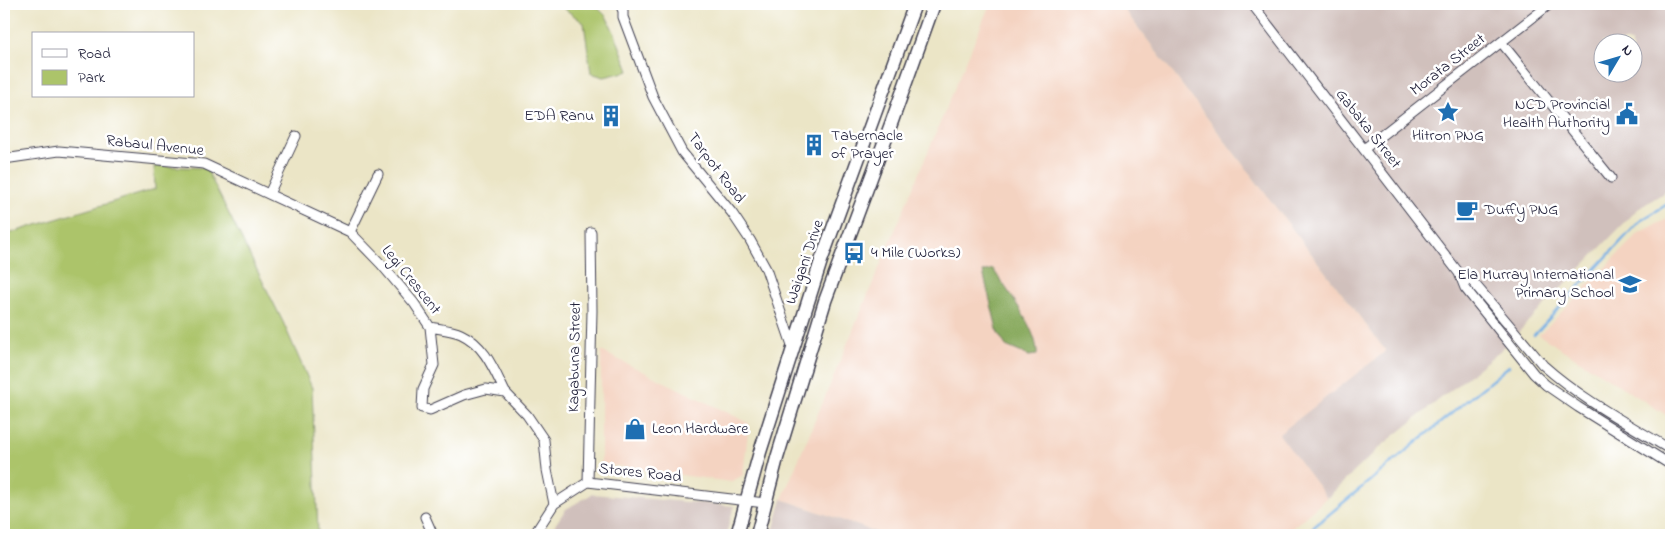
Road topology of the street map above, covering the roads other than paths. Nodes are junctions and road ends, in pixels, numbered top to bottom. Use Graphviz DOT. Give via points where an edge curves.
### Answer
graph roads {
  1 [pos="620,4"];
  2 [pos="915,4"];
  3 [pos="934,4"];
  4 [pos="1550,4"];
  5 [pos="1258,6"];
  6 [pos="1501,42"];
  7 [pos="296,136"];
  8 [pos="1364,150"];
  9 [pos="4,160"];
  10 [pos="378,174"];
  11 [pos="1612,178"];
  12 [pos="269,194"];
  13 [pos="854,224"];
  14 [pos="350,232"];
  15 [pos="591,232"];
  16 [pos="1459,273"];
  17 [pos="804,316"];
  18 [pos="430,327"];
  19 [pos="794,348"];
  20 [pos="505,392"];
  21 [pos="1671,450"];
  22 [pos="1671,465"];
  23 [pos="588,482"];
  24 [pos="746,500"];
  25 [pos="765,503"];
  26 [pos="554,504"];
  27 [pos="427,535"];
  28 [pos="433,535"];
  29 [pos="534,535"];
  30 [pos="737,535"];
  31 [pos="757,535"];
  1 -- 19 [label="street, Tarpot Road" via="653,97 682,152 750,240 766,269"];
  2 -- 17 [label="highway, Waigani Drive" via="821,260"];
  3 -- 13 [label="highway, Waigani Drive"];
  4 -- 6 [label="street, Morata Street"];
  5 -- 8 [label="street, Gabaka Street"];
  6 -- 8 [label="street, Morata Street"];
  6 -- 11 [label="street"];
  7 -- 12 [label="street"];
  8 -- 16 [label="street, Gabaka Street"];
  9 -- 12 [label="street, Rabaul Avenue" via="59,151 204,164"];
  10 -- 14 [label="street"];
  12 -- 14 [label="street, Rabaul Avenue"];
  13 -- 17 [label="highway" via="844,233 816,316"];
  13 -- 25 [label="highway, Waigani Drive" via="825,300"];
  14 -- 18 [label="street, Legi Crescent" via="414,303"];
  15 -- 23 [label="street, Kagabuna Street"];
  16 -- 21 [label="street, Gabaka Street" via="1473,282 1554,375"];
  16 -- 22 [label="street, Gabaka Street" via="1465,288 1546,385"];
  17 -- 19 [label="highway, Waigani Drive"];
  18 -- 20 [label="street" via="460,334 479,346"];
  18 -- 20 [label="street, Legi Crescent" via="434,365 423,389 422,408 430,410 486,389"];
  19 -- 24 [label="highway, Waigani Drive"];
  20 -- 26 [label="street" via="544,440"];
  23 -- 24 [label="street, Stores Road"];
  23 -- 26 [label="street, Stores Road"];
  24 -- 25 [label="street, Stores Road"];
  24 -- 30 [label="highway, Waigani Drive"];
  25 -- 31 [label="highway, Waigani Drive"];
  26 -- 29 [label="street, Stores Road"];
  27 -- 28 [label="street" via="426,520"];
}
